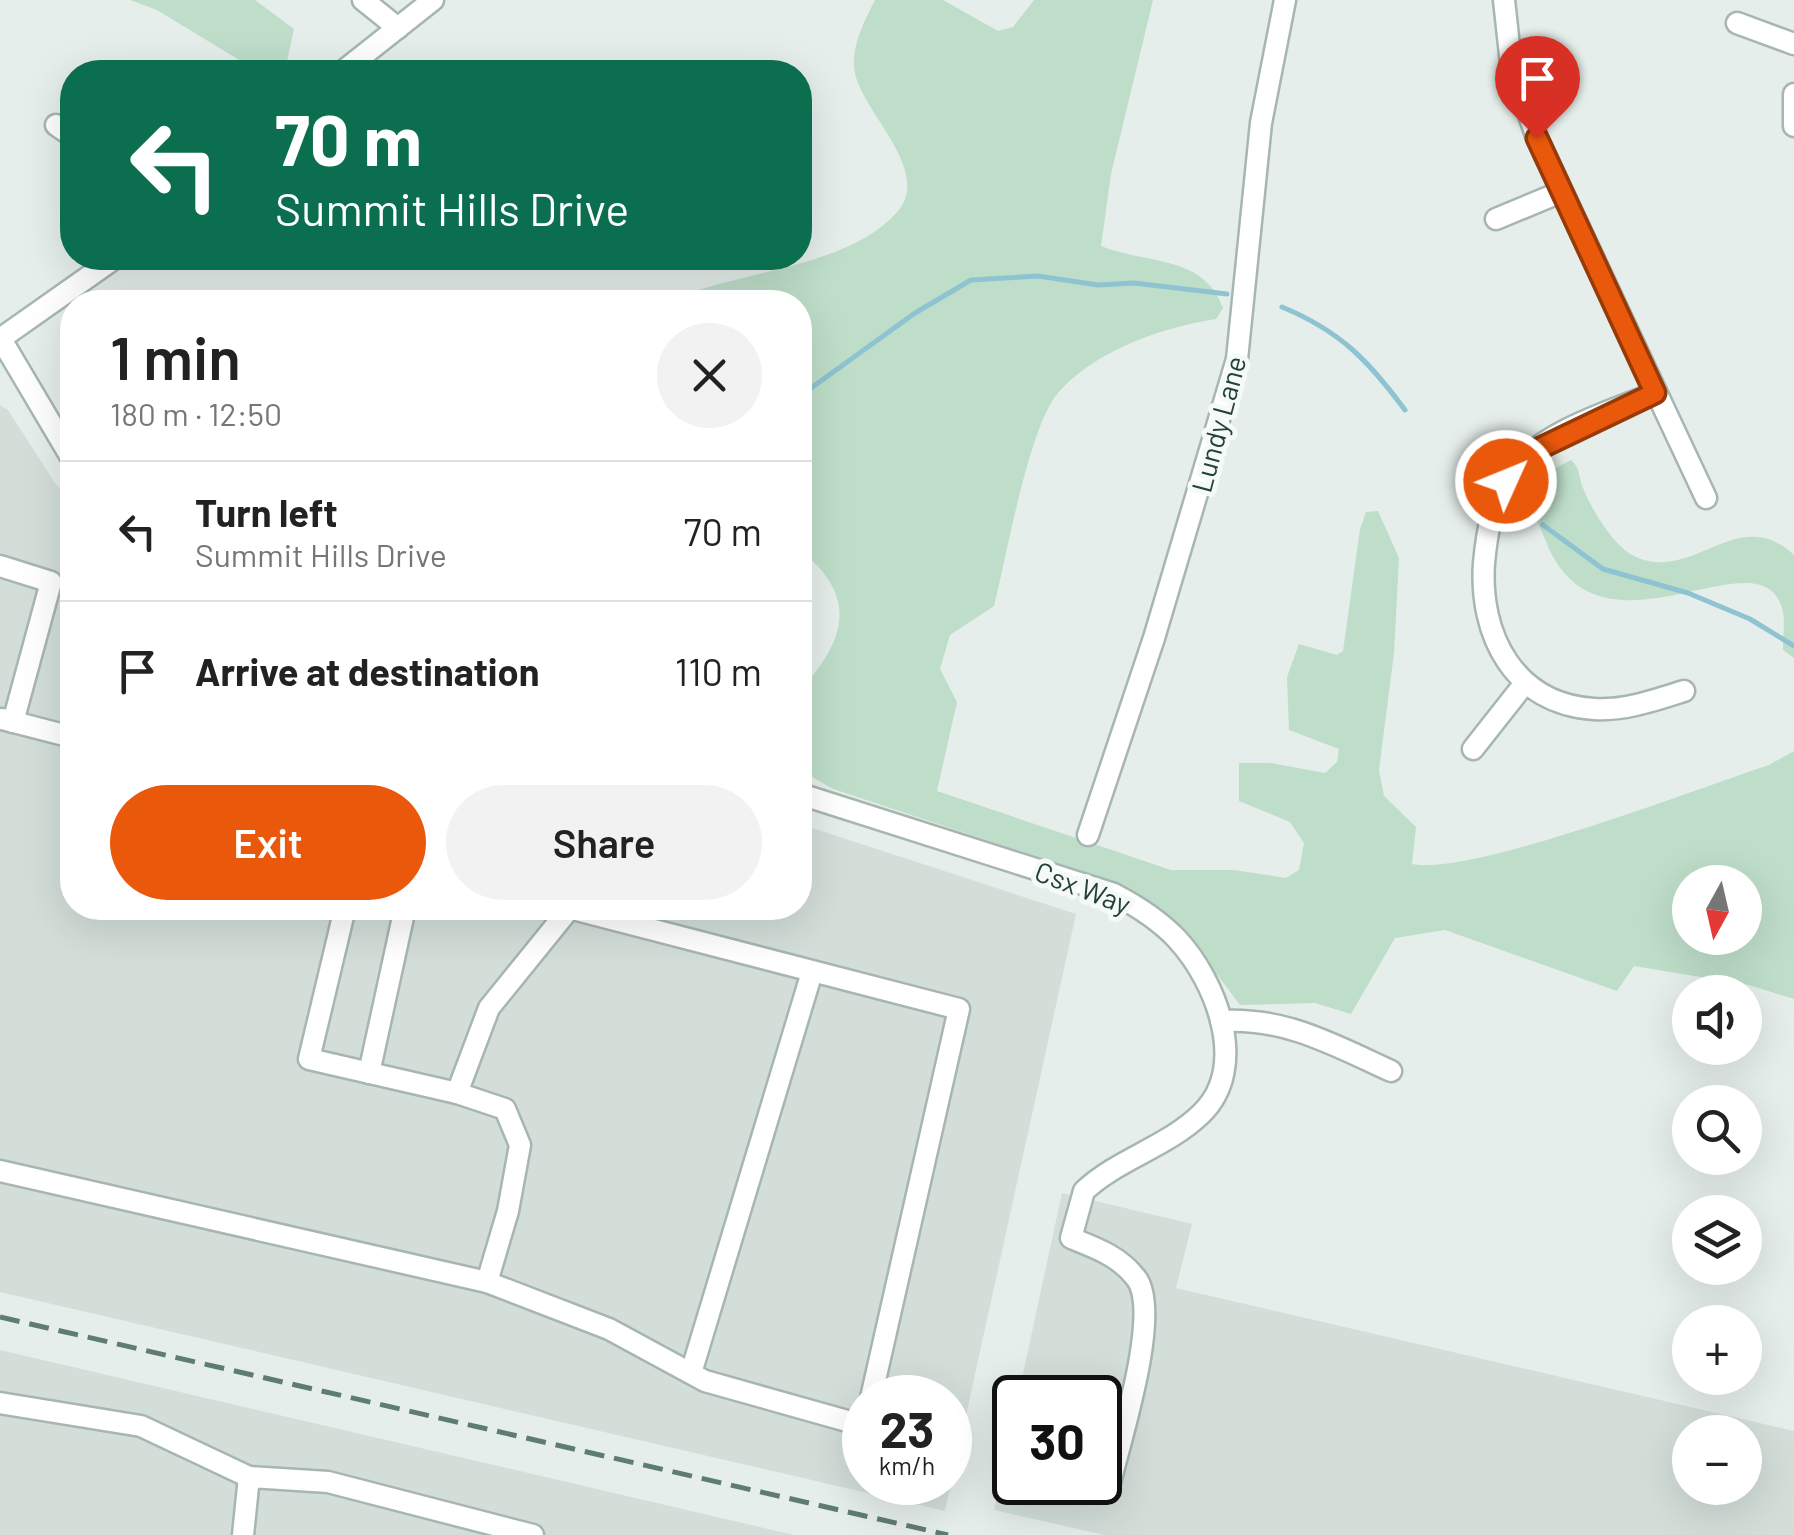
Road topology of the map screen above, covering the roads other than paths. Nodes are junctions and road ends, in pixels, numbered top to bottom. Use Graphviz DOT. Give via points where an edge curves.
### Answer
graph roads {
  1 [pos="363,0"];
  2 [pos="433,0"];
  3 [pos="1285,0"];
  4 [pos="1504,0"];
  5 [pos="1737,22"];
  6 [pos="398,28"];
  7 [pos="1794,44"];
  8 [pos="357,60"];
  9 [pos="1794,94"];
  10 [pos="1794,126"];
  11 [pos="1561,192"];
  12 [pos="1496,218"];
  13 [pos="98,270"];
  14 [pos="70,290"];
  15 [pos="60,297"];
  16 [pos="0,339"];
  17 [pos="1655,393"];
  18 [pos="60,438"];
  19 [pos="1706,498"];
  20 [pos="0,566"];
  21 [pos="1525,683"];
  22 [pos="1684,692"];
  23 [pos="6,721"];
  24 [pos="60,734"];
  25 [pos="1473,750"];
  26 [pos="812,798"];
  27 [pos="1088,835"];
  28 [pos="341,920"];
  29 [pos="402,920"];
  30 [pos="560,920"];
  31 [pos="615,920"];
  32 [pos="812,972"];
  33 [pos="1221,1020"];
  34 [pos="1390,1071"];
  35 [pos="369,1073"];
  36 [pos="457,1094"];
  37 [pos="0,1171"];
  38 [pos="487,1282"];
  39 [pos="691,1373"];
  40 [pos="877,1375"];
  41 [pos="0,1403"];
  42 [pos="842,1419"];
  43 [pos="1122,1425"];
  44 [pos="249,1477"];
  45 [pos="243,1535"];
  46 [pos="533,1535"];
  1 -- 6 [label="street"];
  2 -- 6 [label="street"];
  3 -- 27 [label="street, Lundy Lane" via="1261,123 1237,359"];
  4 -- 11 [label="street" via="1512,67"];
  5 -- 7 [label="street"];
  6 -- 8 [label="street"];
  9 -- 10 [label="street"];
  11 -- 12 [label="street"];
  11 -- 17 [label="street"];
  13 -- 14 [label="street"];
  15 -- 16 [label="street"];
  16 -- 18 [label="street"];
  17 -- 19 [label="street"];
  17 -- 21 [label="street" via="1534,451 1496,502 1484,606 1502,658"];
  20 -- 23 [label="street" via="51,582"];
  21 -- 22 [label="street" via="1556,701 1596,710"];
  21 -- 25 [label="street"];
  23 -- 24 [label="street"];
  26 -- 33 [label="street, Csx Way" via="1099,888 1141,909 1195,961"];
  28 -- 35 [label="street" via="309,1059"];
  29 -- 35 [label="street"];
  30 -- 36 [label="street" via="490,1008"];
  31 -- 32 [label="street"];
  32 -- 39 [label="street"];
  32 -- 40 [label="street" via="959,1009"];
  33 -- 34 [label="street" via="1278,1023"];
  33 -- 43 [label="street, Csx Way" via="1225,1062 1204,1112 1084,1191 1071,1238 1110,1253 1139,1280 1146,1312"];
  35 -- 36 [label="street"];
  36 -- 38 [label="street" via="505,1110 520,1145"];
  37 -- 38 [label="street"];
  38 -- 39 [label="street" via="608,1329"];
  39 -- 42 [label="street"];
  41 -- 44 [label="street" via="142,1426"];
  44 -- 45 [label="street"];
  44 -- 46 [label="street" via="328,1482"];
}
